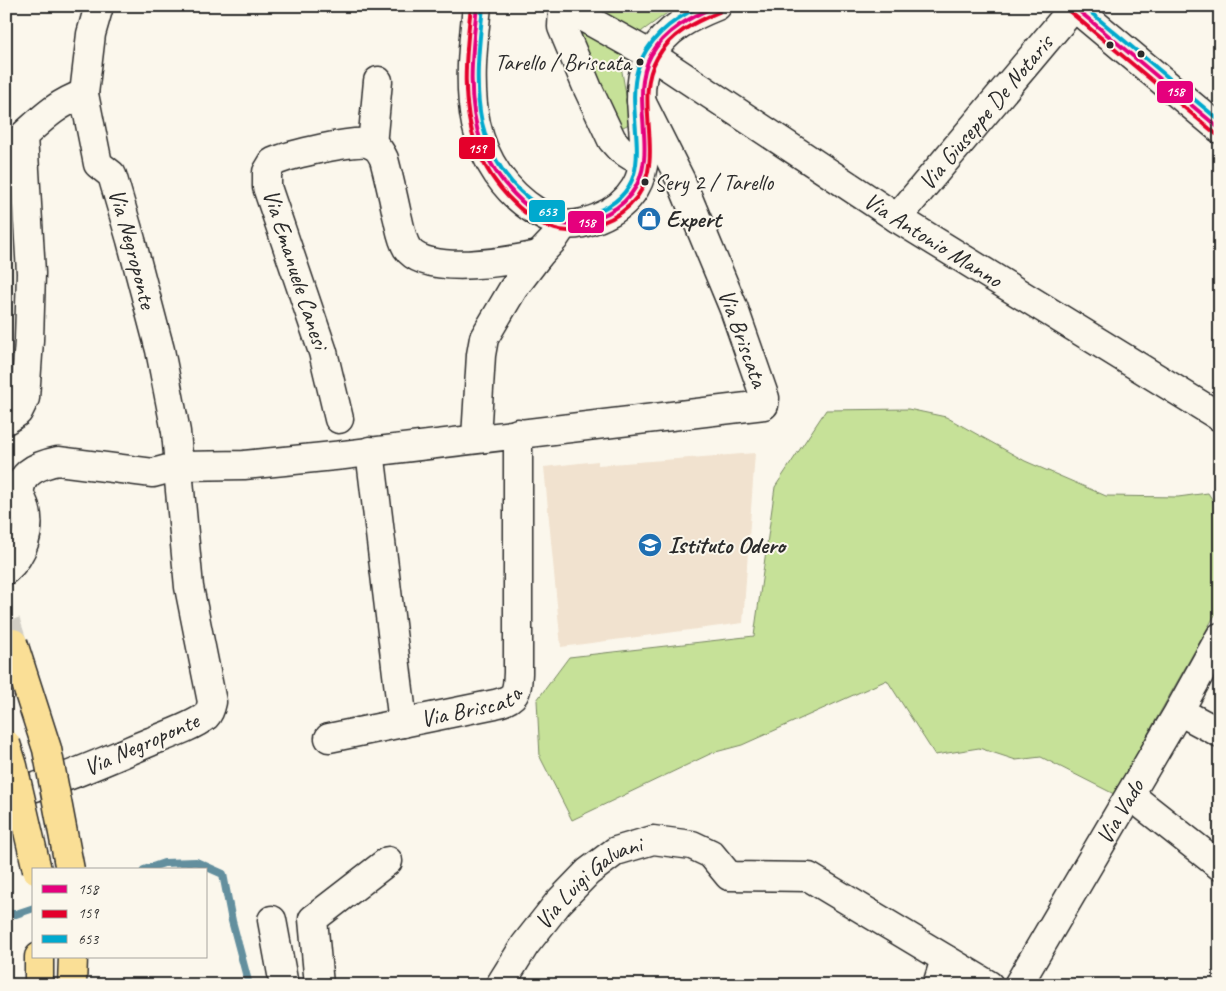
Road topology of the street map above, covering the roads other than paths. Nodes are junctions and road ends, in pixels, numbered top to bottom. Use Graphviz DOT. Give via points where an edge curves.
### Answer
graph roads {
  1 [pos="99,6"];
  2 [pos="478,6"];
  3 [pos="563,6"];
  4 [pos="717,6"];
  5 [pos="1073,7"];
  6 [pos="651,55"];
  7 [pos="378,81"];
  8 [pos="84,94"];
  9 [pos="641,101"];
  10 [pos="1220,129"];
  11 [pos="372,144"];
  12 [pos="644,160"];
  13 [pos="897,218"];
  14 [pos="564,224"];
  15 [pos="539,255"];
  16 [pos="1220,417"];
  17 [pos="339,419"];
  18 [pos="6,420"];
  19 [pos="518,433"];
  20 [pos="476,438"];
  21 [pos="370,451"];
  22 [pos="179,466"];
  23 [pos="9,571"];
  24 [pos="1220,637"];
  25 [pos="12,643"];
  26 [pos="1179,711"];
  27 [pos="403,723"];
  28 [pos="1220,732"];
  29 [pos="329,738"];
  30 [pos="6,744"];
  31 [pos="6,795"];
  32 [pos="1130,795"];
  33 [pos="388,860"];
  34 [pos="1220,866"];
  35 [pos="37,868"];
  36 [pos="70,868"];
  37 [pos="272,920"];
  38 [pos="40,958"];
  39 [pos="73,958"];
  40 [pos="946,959"];
  41 [pos="39,985"];
  42 [pos="72,985"];
  43 [pos="284,985"];
  44 [pos="318,985"];
  45 [pos="500,985"];
  46 [pos="937,985"];
  47 [pos="989,985"];
  48 [pos="1018,985"];
  1 -- 8 [label="street, Via Negroponte" via="90,34"];
  2 -- 14 [label="street" via="473,98 476,124 489,160 504,183 526,205"];
  3 -- 6 [label="street, Via Antonio Manno"];
  3 -- 12 [label="street" via="562,27 612,140 631,156"];
  4 -- 6 [label="street" via="690,17 668,34"];
  5 -- 10 [label="street"];
  5 -- 13 [label="street, Via Giuseppe De Notaris"];
  6 -- 9 [label="street" via="642,79"];
  6 -- 13 [label="street, Via Antonio Manno"];
  7 -- 11 [label="street"];
  8 -- 18 [label="street" via="52,110 24,136 31,273 29,340 25,398 18,412"];
  8 -- 22 [label="street, Via Negroponte" via="98,164 112,175 160,350 176,432"];
  9 -- 12 [label="street"];
  9 -- 19 [label="street, Via Briscata" via="682,181 734,309 765,398 764,405"];
  11 -- 15 [label="street" via="384,159 404,241 413,255 431,262 466,264 500,263"];
  11 -- 17 [label="street, Via Emanuele Canesi" via="346,144 278,160 267,172 267,187 323,352"];
  12 -- 14 [label="street" via="636,186 620,206 591,221"];
  13 -- 16 [label="street, Via Antonio Manno"];
  14 -- 15 [label="street"];
  15 -- 20 [label="street" via="512,289 484,338"];
  19 -- 20 [label="street, Via Briscata"];
  19 -- 27 [label="street, Via Briscata" via="516,692 506,701"];
  20 -- 21 [label="street, Via Briscata"];
  21 -- 22 [label="street, Via Briscata" via="244,464"];
  21 -- 27 [label="street, Via Briscata"];
  22 -- 23 [label="street" via="153,473 58,462 33,470 22,482 20,490 26,533 20,554"];
  22 -- 31 [label="street, Via Negroponte" via="189,587 212,702 209,712 186,727 90,769 38,788"];
  24 -- 26 [label="street, Via Vado"];
  25 -- 36 [label="highway, bridge" via="47,749"];
  26 -- 28 [label="street"];
  26 -- 32 [label="street, Via Vado"];
  27 -- 29 [label="street, Via Briscata"];
  30 -- 35 [label="highway, bridge"];
  32 -- 34 [label="street"];
  32 -- 48 [label="street, Via Vado"];
  33 -- 44 [label="street" via="314,919"];
  37 -- 43 [label="street"];
  38 -- 41 [label="highway"];
  39 -- 42 [label="highway"];
  40 -- 45 [label="street, Via Luigi Galvani" via="809,877 729,876 711,854 692,845 653,840 616,851 588,872 524,945"];
  40 -- 46 [label="street"];
  40 -- 47 [label="street, Via Luigi Galvani"];
}
